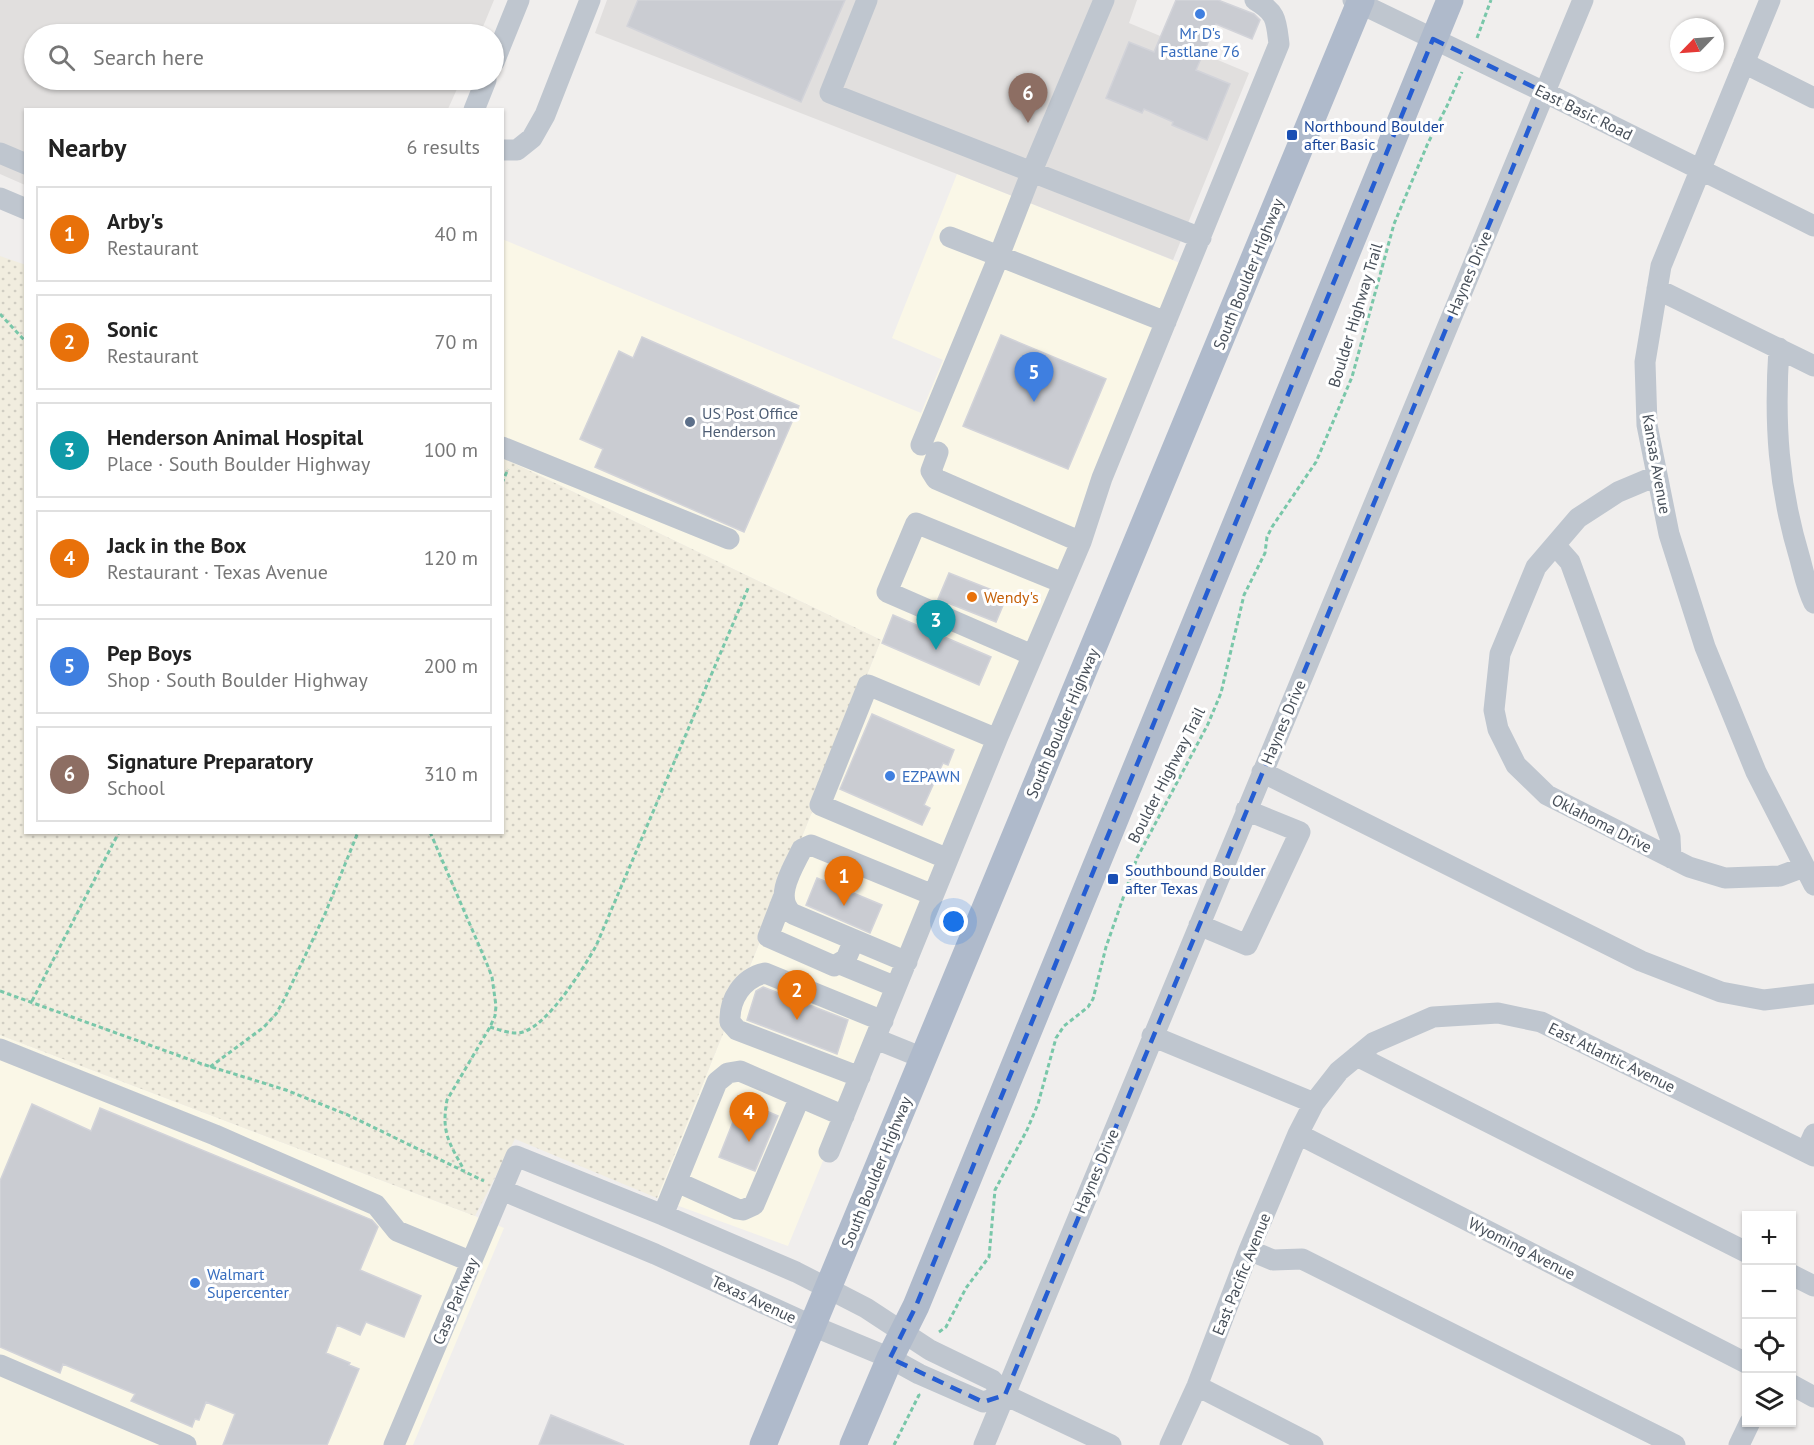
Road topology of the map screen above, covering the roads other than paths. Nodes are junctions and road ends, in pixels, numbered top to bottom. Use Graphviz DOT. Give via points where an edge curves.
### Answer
graph roads {
  1 [pos="519,0"];
  2 [pos="590,0"];
  3 [pos="867,0"];
  4 [pos="1104,0"];
  5 [pos="1256,0"];
  6 [pos="1450,0"];
  7 [pos="1582,0"];
  8 [pos="1770,0"];
  9 [pos="1358,1"];
  10 [pos="504,37"];
  11 [pos="1434,39"];
  12 [pos="1744,63"];
  13 [pos="482,90"];
  14 [pos="1544,92"];
  15 [pos="1814,98"];
  16 [pos="475,108"];
  17 [pos="504,150"];
  18 [pos="0,153"];
  19 [pos="24,163"];
  20 [pos="1700,170"];
  21 [pos="1032,171"];
  22 [pos="0,198"];
  23 [pos="24,208"];
  24 [pos="1814,226"];
  25 [pos="950,237"];
  26 [pos="1201,238"];
  27 [pos="999,256"];
  28 [pos="1657,289"];
  29 [pos="1166,322"];
  30 [pos="1779,348"];
  31 [pos="1814,366"];
  32 [pos="504,448"];
  33 [pos="1656,476"];
  34 [pos="729,539"];
  35 [pos="1081,542"];
  36 [pos="1555,545"];
  37 [pos="1063,583"];
  38 [pos="1814,603"];
  39 [pos="1032,655"];
  40 [pos="998,739"];
  41 [pos="1262,772"];
  42 [pos="1246,810"];
  43 [pos="1671,858"];
  44 [pos="948,859"];
  45 [pos="1804,867"];
  46 [pos="1814,885"];
  47 [pos="933,896"];
  48 [pos="783,898"];
  49 [pos="1198,925"];
  50 [pos="854,940"];
  51 [pos="907,962"];
  52 [pos="840,964"];
  53 [pos="896,987"];
  54 [pos="1814,994"];
  55 [pos="879,1030"];
  56 [pos="1152,1036"];
  57 [pos="0,1049"];
  58 [pos="1357,1056"];
  59 [pos="923,1058"];
  60 [pos="860,1077"];
  61 [pos="800,1097"];
  62 [pos="1314,1103"];
  63 [pos="844,1116"];
  64 [pos="1298,1134"];
  65 [pos="1811,1147"];
  66 [pos="829,1152"];
  67 [pos="677,1182"];
  68 [pos="502,1190"];
  69 [pos="663,1215"];
  70 [pos="1249,1250"];
  71 [pos="1742,1250"];
  72 [pos="472,1262"];
  73 [pos="1796,1277"];
  74 [pos="1814,1286"];
  75 [pos="828,1289"];
  76 [pos="813,1326"];
  77 [pos="904,1332"];
  78 [pos="890,1358"];
  79 [pos="1742,1361"];
  80 [pos="0,1365"];
  81 [pos="1197,1386"];
  82 [pos="1796,1388"];
  83 [pos="1005,1395"];
  84 [pos="1814,1397"];
  85 [pos="1747,1427"];
  86 [pos="186,1445"];
  87 [pos="394,1445"];
  88 [pos="763,1445"];
  89 [pos="853,1445"];
  90 [pos="984,1445"];
  91 [pos="1111,1445"];
  92 [pos="1170,1445"];
  93 [pos="1313,1445"];
  94 [pos="1675,1445"];
  95 [pos="1739,1445"];
  1 -- 10 [label="street"];
  2 -- 17 [label="street" via="545,115 532,138 517,150"];
  3 -- 21 [label="street" via="830,93"];
  4 -- 21 [label="street"];
  5 -- 26 [label="street" via="1276,17 1279,44"];
  6 -- 11 [label="main road"];
  7 -- 14 [label="street, Haynes Drive"];
  8 -- 12 [label="street, Kansas Avenue"];
  9 -- 11 [label="street, East Basic Road"];
  9 -- 59 [label="main road, South Boulder Highway"];
  11 -- 14 [label="street, East Basic Road"];
  11 -- 77 [label="main road"];
  12 -- 15 [label="street"];
  12 -- 20 [label="street, Kansas Avenue"];
  13 -- 16 [label="street"];
  14 -- 20 [label="street, East Basic Road"];
  14 -- 41 [label="street, Haynes Drive"];
  18 -- 19 [label="street"];
  20 -- 24 [label="street, East Basic Road"];
  20 -- 28 [label="street, Kansas Avenue" via="1661,266"];
  21 -- 26 [label="street"];
  21 -- 27 [label="street"];
  22 -- 23 [label="street"];
  25 -- 27 [label="street"];
  26 -- 29 [label="street"];
  27 -- 29 [label="street"];
  27 -- 35 [label="street" via="929,448 932,471 936,479"];
  28 -- 30 [label="street"];
  28 -- 33 [label="street, Kansas Avenue" via="1645,362 1647,426"];
  29 -- 35 [label="street" via="1102,478"];
  30 -- 31 [label="street"];
  30 -- 38 [label="street" via="1776,428 1782,484 1793,537"];
  32 -- 34 [label="street"];
  33 -- 36 [label="street, Oklahoma Drive" via="1618,492 1578,518"];
  33 -- 45 [label="street, Kansas Avenue" via="1669,534 1705,647 1756,772"];
  35 -- 37 [label="street"];
  36 -- 43 [label="street" via="1570,562 1670,837"];
  36 -- 43 [label="street, Oklahoma Drive" via="1536,567 1500,654 1494,710 1498,729 1516,765 1547,795"];
  37 -- 39 [label="street"];
  37 -- 39 [label="street" via="915,523 887,592"];
  39 -- 40 [label="street"];
  40 -- 44 [label="street"];
  40 -- 44 [label="street" via="868,685 820,805"];
  41 -- 42 [label="street, Haynes Drive"];
  41 -- 54 [label="street" via="1641,961 1721,992 1764,1000"];
  42 -- 49 [label="street, Haynes Drive"];
  42 -- 49 [label="street" via="1300,832 1247,945"];
  43 -- 45 [label="street, Oklahoma Drive" via="1725,878 1780,876"];
  44 -- 47 [label="street"];
  45 -- 46 [label="street, Kansas Avenue"];
  47 -- 48 [label="street" via="811,845 802,849"];
  47 -- 51 [label="street"];
  48 -- 50 [label="street" via="793,914"];
  48 -- 52 [label="street" via="768,937 834,966"];
  49 -- 56 [label="street, Haynes Drive"];
  50 -- 51 [label="street"];
  50 -- 52 [label="street"];
  51 -- 53 [label="street"];
  52 -- 53 [label="street"];
  53 -- 55 [label="street"];
  55 -- 59 [label="street"];
  55 -- 60 [label="street"];
  55 -- 60 [label="street" via="765,973 746,984 731,1002 730,1022 737,1029"];
  56 -- 62 [label="street"];
  56 -- 83 [label="street, Haynes Drive"];
  57 -- 72 [label="street" via="357,1196 376,1205 397,1231"];
  58 -- 62 [label="street, East Atlantic Avenue" via="1339,1071"];
  58 -- 65 [label="street, East Atlantic Avenue" via="1373,1043 1433,1017 1498,1012 1541,1022"];
  58 -- 71 [label="street"];
  59 -- 75 [label="main road, South Boulder Highway"];
  60 -- 63 [label="street"];
  61 -- 63 [label="street"];
  61 -- 67 [label="street" via="740,1071 722,1077"];
  61 -- 67 [label="street" via="754,1205 737,1209"];
  62 -- 64 [label="street, East Pacific Avenue"];
  63 -- 66 [label="street"];
  64 -- 70 [label="street, East Pacific Avenue"];
  64 -- 79 [label="street, Wyoming Avenue"];
  67 -- 69 [label="street"];
  68 -- 69 [label="street, Case Parkway" via="516,1156"];
  68 -- 72 [label="street, Case Parkway"];
  68 -- 76 [label="street, Texas Avenue"];
  69 -- 75 [label="street"];
  70 -- 81 [label="street, East Pacific Avenue"];
  70 -- 94 [label="street" via="1273,1260 1302,1259"];
  72 -- 87 [label="street, Case Parkway"];
  73 -- 74 [label="street"];
  75 -- 76 [label="main road, South Boulder Highway"];
  75 -- 77 [label="street"];
  76 -- 78 [label="street, Texas Avenue"];
  76 -- 88 [label="main road, South Boulder Highway"];
  77 -- 78 [label="main road"];
  77 -- 83 [label="street" via="930,1350 992,1380"];
  78 -- 83 [label="street, Texas Avenue" via="983,1401"];
  78 -- 89 [label="main road"];
  80 -- 86 [label="street"];
  81 -- 92 [label="street, East Pacific Avenue"];
  81 -- 93 [label="street"];
  82 -- 84 [label="street"];
  83 -- 90 [label="street, Haynes Drive"];
  83 -- 91 [label="street"];
  85 -- 95 [label="street"];
}
